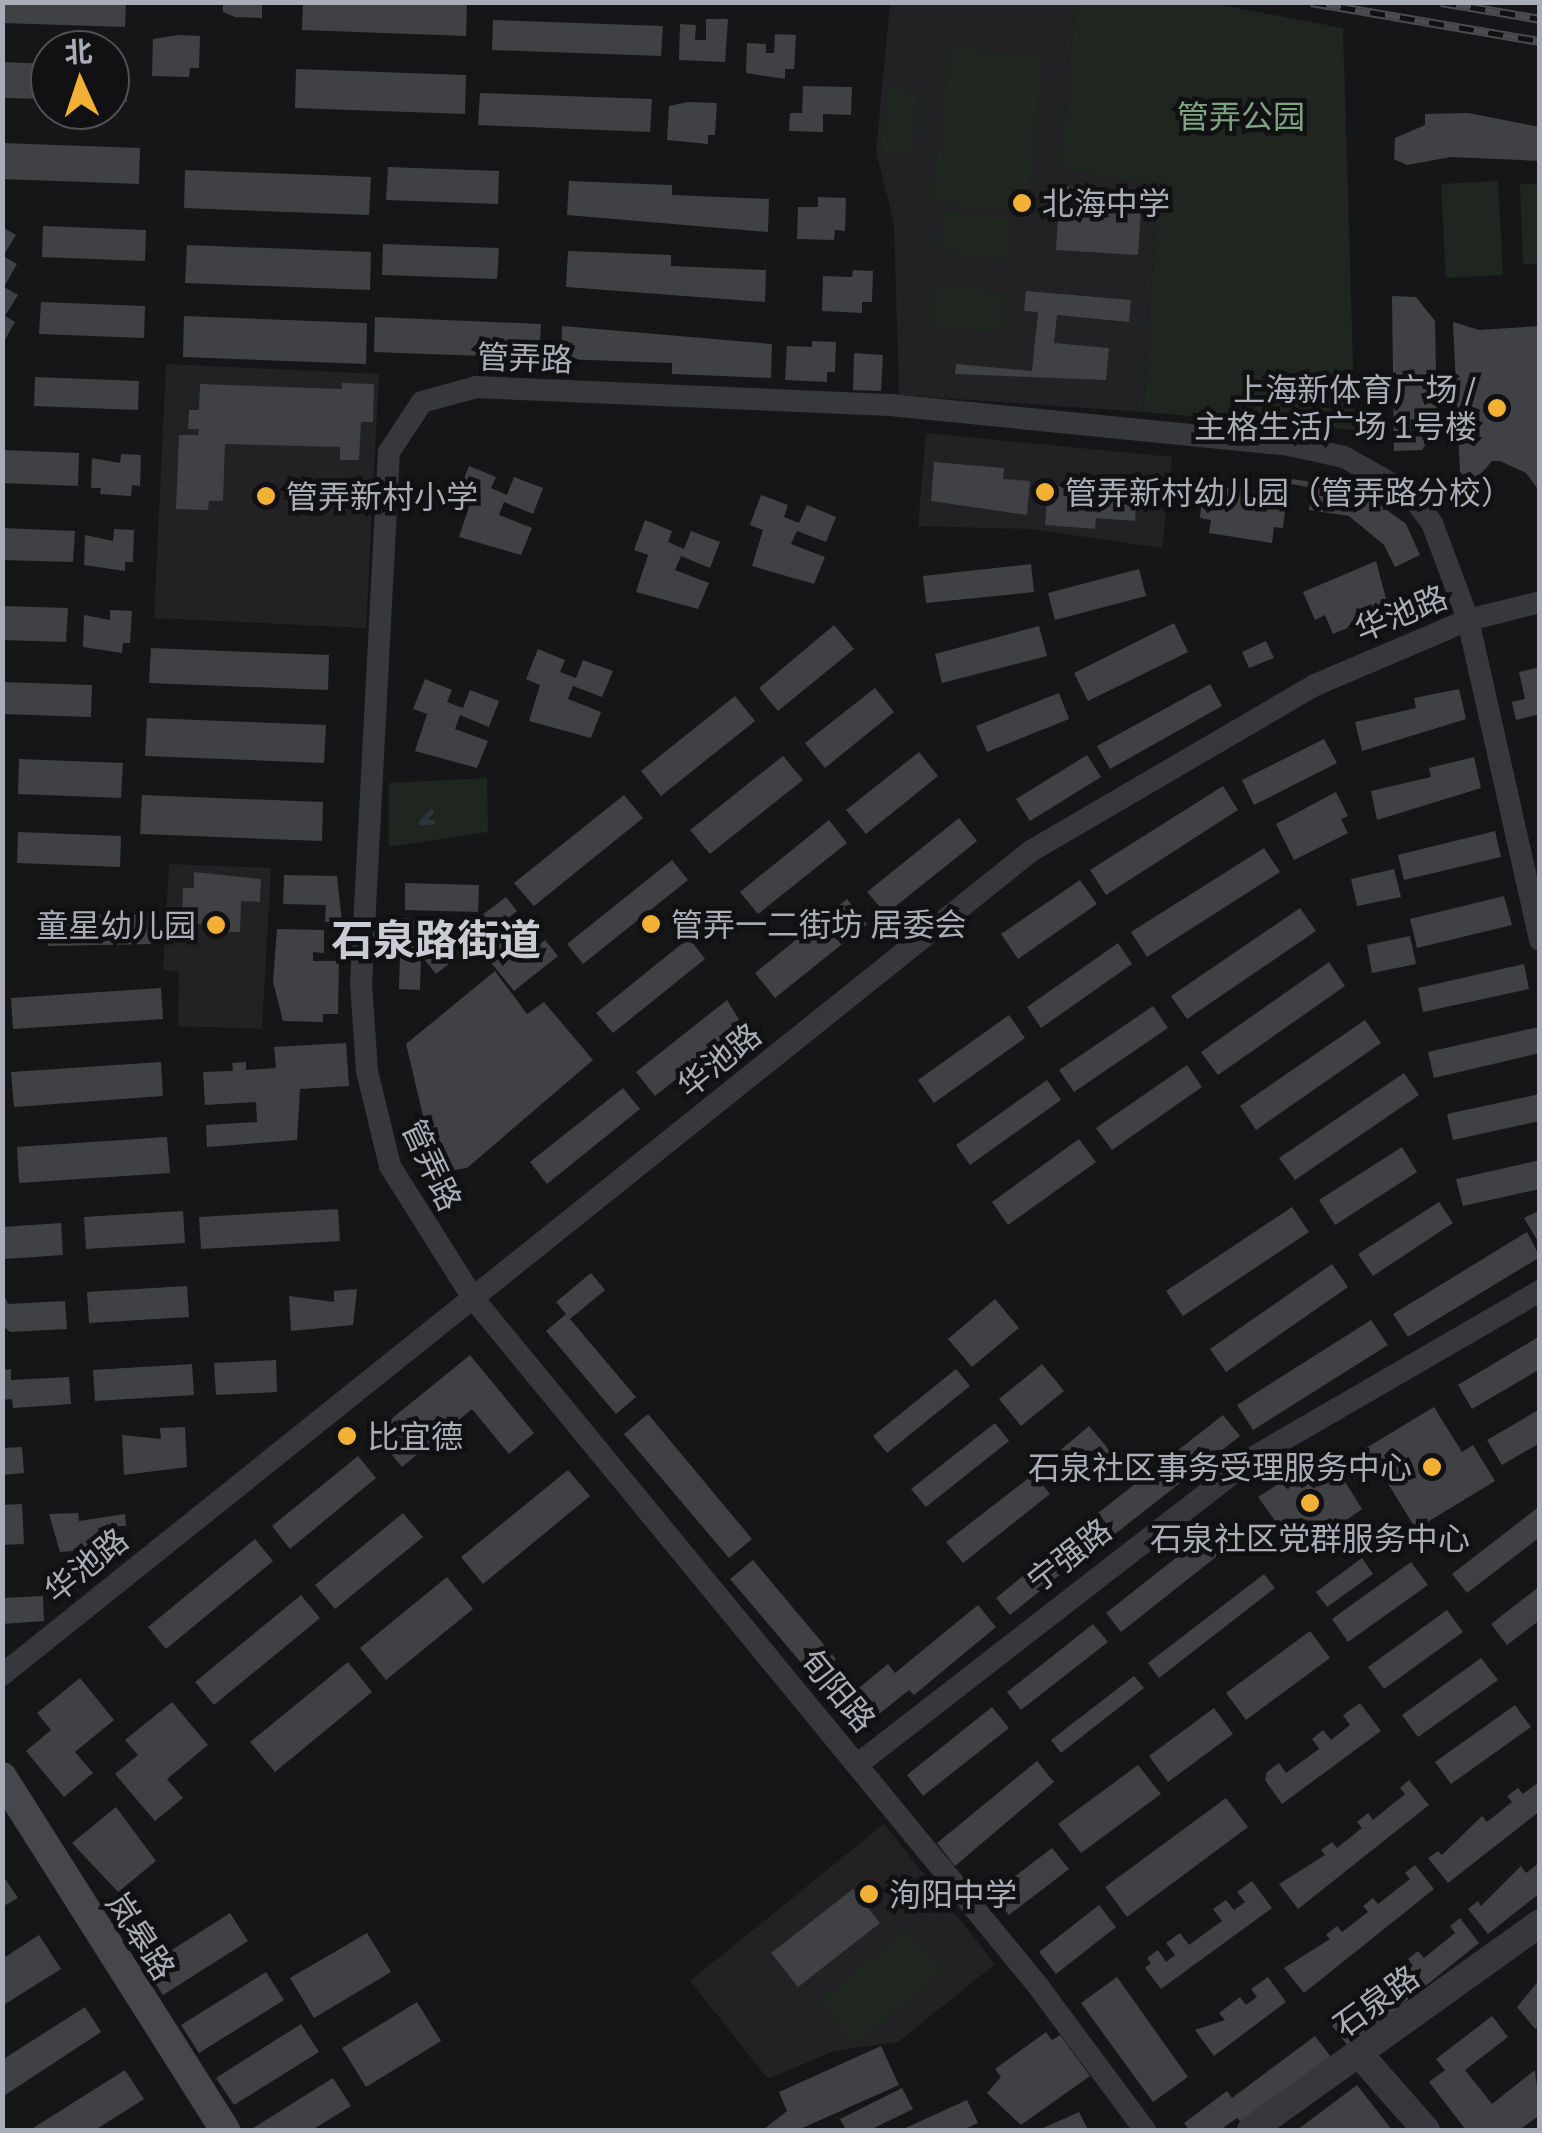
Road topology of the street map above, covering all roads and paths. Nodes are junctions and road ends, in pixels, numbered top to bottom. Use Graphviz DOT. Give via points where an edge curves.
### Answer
graph roads {
  1 [pos="1540,602"];
  2 [pos="1468,620"];
  3 [pos="1540,940"];
  4 [pos="1540,1291"];
  5 [pos="473,1298"];
  6 [pos="2,1675"];
  7 [pos="858,1764"];
  8 [pos="2,1777"];
  9 [pos="2,1812"];
  10 [pos="1540,1923"];
  11 [pos="1361,2056"];
  12 [pos="209,2130"];
  13 [pos="225,2130"];
  14 [pos="1145,2130"];
  15 [pos="1252,2130"];
  16 [pos="1426,2130"];
  1 -- 2 [label="street, 华池路"];
  2 -- 3 [label="street, 管弄路"];
  2 -- 5 [label="street, 华池路" via="1256,716 1035,848"];
  2 -- 5 [label="street, 管弄路" via="1432,523 1410,494 1344,457 890,406 476,387 422,402 402,424 385,478 361,984 366,1071 390,1166"];
  4 -- 7 [label="street, 宁强路" via="1252,1458"];
  5 -- 6 [label="street, 华池路"];
  5 -- 7 [label="street, 旬阳路"];
  7 -- 14 [label="street, 旬阳路" via="1036,1982"];
  8 -- 13 [label="main road, 岚皋路"];
  9 -- 12 [label="main road, 岚皋路"];
  10 -- 11 [label="street, 石泉路"];
  11 -- 15 [label="street, 石泉路"];
  11 -- 16 [label="street"];
}
